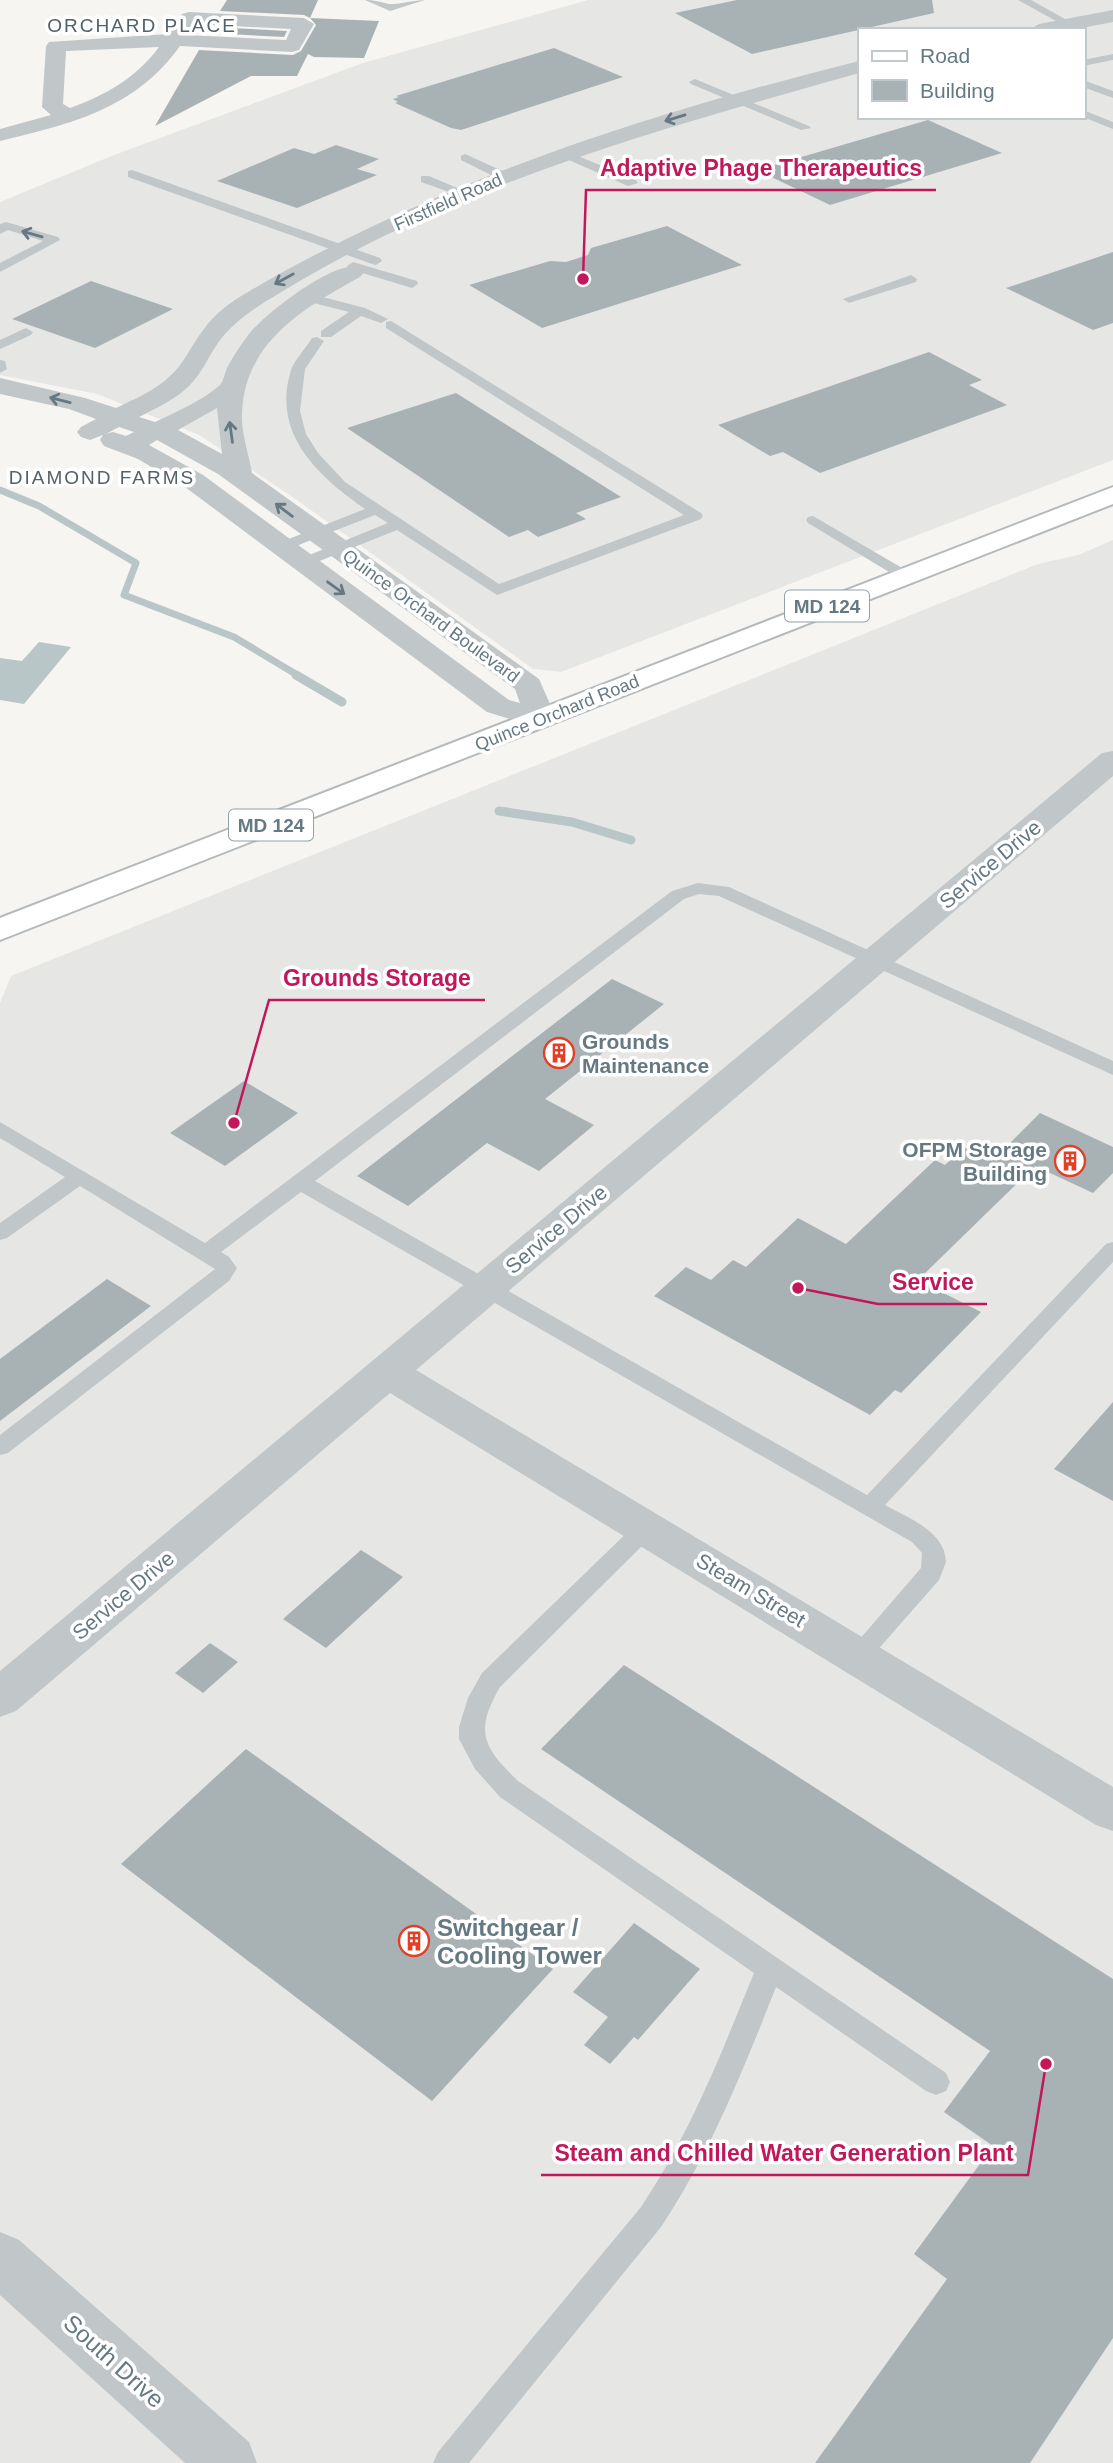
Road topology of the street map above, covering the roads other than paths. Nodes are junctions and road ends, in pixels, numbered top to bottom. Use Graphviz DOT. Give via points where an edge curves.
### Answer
graph roads {
  1 [pos="370,0"];
  2 [pos="420,0"];
  3 [pos="1023,0"];
  4 [pos="1113,16"];
  5 [pos="1071,28"];
  6 [pos="1083,28"];
  7 [pos="1085,31"];
  8 [pos="1113,33"];
  9 [pos="174,40"];
  10 [pos="1113,57"];
  11 [pos="1085,63"];
  12 [pos="858,67"];
  13 [pos="695,82"];
  14 [pos="1085,84"];
  15 [pos="858,85"];
  16 [pos="1113,95"];
  17 [pos="744,110"];
  18 [pos="1085,114"];
  19 [pos="69,116"];
  20 [pos="1113,126"];
  21 [pos="805,128"];
  22 [pos="0,135"];
  23 [pos="566,155"];
  24 [pos="465,158"];
  25 [pos="593,166"];
  26 [pos="132,174"];
  27 [pos="505,177"];
  28 [pos="425,179"];
  29 [pos="549,183"];
  30 [pos="632,183"];
  31 [pos="463,192"];
  32 [pos="0,230"];
  33 [pos="399,250"];
  34 [pos="333,254"];
  35 [pos="368,265"];
  36 [pos="0,268"];
  37 [pos="911,279"];
  38 [pos="412,284"];
  39 [pos="307,297"];
  40 [pos="849,299"];
  41 [pos="360,311"];
  42 [pos="26,332"];
  43 [pos="0,345"];
  44 [pos="0,386"];
  45 [pos="233,387"];
  46 [pos="0,407"];
  47 [pos="119,417"];
  48 [pos="155,430"];
  49 [pos="90,432"];
  50 [pos="127,445"];
  51 [pos="239,476"];
  52 [pos="1113,495"];
  53 [pos="375,510"];
  54 [pos="813,520"];
  55 [pos="397,525"];
  56 [pos="326,541"];
  57 [pos="291,555"];
  58 [pos="904,575"];
  59 [pos="542,720"];
  60 [pos="1113,760"];
  61 [pos="0,930"];
  62 [pos="875,960"];
  63 [pos="1113,1069"];
  64 [pos="0,1129"];
  65 [pos="79,1177"];
  66 [pos="300,1182"];
  67 [pos="0,1233"];
  68 [pos="1113,1249"];
  69 [pos="206,1253"];
  70 [pos="486,1289"];
  71 [pos="387,1372"];
  72 [pos="0,1447"];
  73 [pos="869,1507"];
  74 [pos="646,1528"];
  75 [pos="858,1655"];
  76 [pos="0,1698"];
  77 [pos="1113,1811"];
  78 [pos="770,1968"];
  79 [pos="936,2082"];
  80 [pos="0,2259"];
  81 [pos="228,2463"];
  82 [pos="449,2463"];
  1 -- 2 [label="lane" via="390,8"];
  3 -- 5 [label="lane"];
  4 -- 6 [label="street"];
  7 -- 8 [label="street"];
  9 -- 9 [label="street" via="292,46 304,24 188,18"];
  9 -- 19 [label="street" via="141,79"];
  9 -- 19 [label="street" via="56,46 52,107"];
  10 -- 11 [label="lane"];
  12 -- 17 [label="street, Firstfield Road"];
  13 -- 17 [label="lane"];
  14 -- 16 [label="lane"];
  15 -- 17 [label="street, Firstfield Road"];
  17 -- 21 [label="lane"];
  17 -- 23 [label="street, Firstfield Road, one-way"];
  17 -- 25 [label="street, Firstfield Road"];
  18 -- 20 [label="lane"];
  19 -- 22 [label="street"];
  23 -- 25 [label="lane"];
  23 -- 27 [label="street, Firstfield Road"];
  24 -- 27 [label="lane"];
  25 -- 29 [label="street, Firstfield Road"];
  25 -- 30 [label="lane"];
  26 -- 34 [label="lane"];
  27 -- 31 [label="street, Firstfield Road"];
  28 -- 31 [label="lane"];
  31 -- 34 [label="street, Firstfield Road"];
  36 -- 32 [label="lane, one-way" via="54,240 6,226"];
  33 -- 35 [label="street, Firstfield Road"];
  34 -- 35 [label="lane"];
  34 -- 35 [label="lane"];
  34 -- 47 [label="street, Firstfield Road, one-way" via="240,307 214,331 181,380"];
  35 -- 38 [label="lane"];
  35 -- 39 [label="street, Firstfield Road"];
  37 -- 40 [label="lane"];
  39 -- 41 [label="lane"];
  39 -- 45 [label="street, Firstfield Road" via="257,340"];
  41 -- 53 [label="lane" via="321,338 298,369 293,411 299,434 323,470"];
  41 -- 55 [label="lane" via="386,322 696,516 497,590"];
  42 -- 43 [label="lane"];
  47 -- 44 [label="street, Quince Orchard Boulevard, one-way"];
  45 -- 48 [label="street" via="188,416"];
  51 -- 45 [label="street, one-way" via="230,433"];
  46 -- 49 [label="street, Quince Orchard Boulevard"];
  47 -- 48 [label="street, Quince Orchard Boulevard"];
  47 -- 49 [label="street, Firstfield Road"];
  48 -- 50 [label="street"];
  48 -- 51 [label="street, Quince Orchard Boulevard"];
  49 -- 50 [label="street, Quince Orchard Boulevard"];
  50 -- 57 [label="street, Quince Orchard Boulevard" via="194,481"];
  56 -- 51 [label="street, Quince Orchard Boulevard, one-way"];
  52 -- 58 [label="main road, Quince Orchard Road / MD 124"];
  53 -- 55 [label="lane"];
  53 -- 56 [label="lane"];
  54 -- 58 [label="lane"];
  55 -- 56 [label="lane"];
  56 -- 57 [label="lane"];
  56 -- 57 [label="lane"];
  56 -- 59 [label="street, Quince Orchard Boulevard" via="528,685"];
  57 -- 59 [label="street, Quince Orchard Boulevard, one-way" via="498,706"];
  58 -- 59 [label="main road, Quince Orchard Road / MD 124"];
  59 -- 61 [label="main road, Quince Orchard Road / MD 124"];
  60 -- 62 [label="street, Service Drive"];
  62 -- 63 [label="lane"];
  62 -- 66 [label="lane" via="723,891 688,890"];
  62 -- 70 [label="street, Service Drive"];
  64 -- 65 [label="lane"];
  65 -- 67 [label="lane"];
  65 -- 69 [label="lane"];
  66 -- 69 [label="lane"];
  66 -- 70 [label="lane"];
  68 -- 73 [label="lane"];
  69 -- 72 [label="lane" via="226,1268 221,1276"];
  70 -- 71 [label="street, Service Drive"];
  70 -- 73 [label="lane"];
  71 -- 74 [label="street, Steam Street"];
  71 -- 76 [label="street, Service Drive"];
  73 -- 75 [label="lane" via="920,1536 935,1553 936,1563"];
  74 -- 75 [label="street, Steam Street"];
  74 -- 78 [label="lane" via="491,1680 475,1706 470,1736 482,1763 509,1788"];
  75 -- 77 [label="street, Steam Street"];
  78 -- 79 [label="lane"];
  78 -- 82 [label="lane" via="680,2175 651,2217"];
  80 -- 81 [label="street, South Drive"];
}
